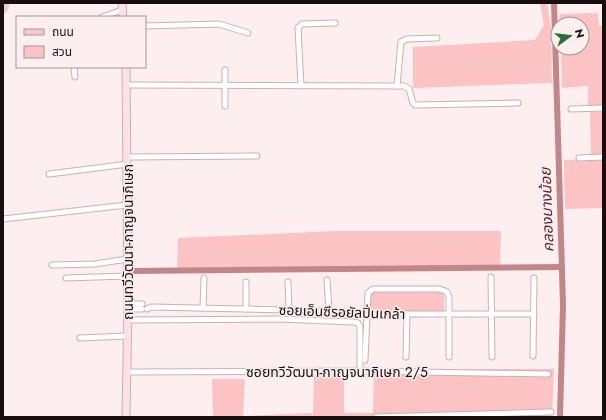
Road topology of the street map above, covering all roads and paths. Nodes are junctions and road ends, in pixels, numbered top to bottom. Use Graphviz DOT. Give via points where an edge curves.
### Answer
graph roads {
  1 [pos="5,3"];
  2 [pos="3,8"];
  3 [pos="123,10"];
  4 [pos="105,16"];
  5 [pos="335,23"];
  6 [pos="146,26"];
  7 [pos="248,33"];
  8 [pos="437,38"];
  9 [pos="74,68"];
  10 [pos="126,68"];
  11 [pos="225,70"];
  12 [pos="75,77"];
  13 [pos="127,85"];
  14 [pos="225,86"];
  15 [pos="301,86"];
  16 [pos="397,86"];
  17 [pos="518,103"];
  18 [pos="225,106"];
  19 [pos="603,108"];
  20 [pos="571,109"];
  21 [pos="257,156"];
  22 [pos="603,157"];
  23 [pos="579,158"];
  24 [pos="128,161"];
  25 [pos="49,174"];
  26 [pos="127,205"];
  27 [pos="3,220"];
  28 [pos="127,259"];
  29 [pos="52,265"];
  30 [pos="126,276"];
  31 [pos="491,276"];
  32 [pos="66,278"];
  33 [pos="204,278"];
  34 [pos="534,278"];
  35 [pos="328,280"];
  36 [pos="246,282"];
  37 [pos="288,282"];
  38 [pos="128,307"];
  39 [pos="203,308"];
  40 [pos="246,309"];
  41 [pos="289,310"];
  42 [pos="329,311"];
  43 [pos="449,313"];
  44 [pos="366,314"];
  45 [pos="407,314"];
  46 [pos="491,314"];
  47 [pos="534,314"];
  48 [pos="128,320"];
  49 [pos="127,336"];
  50 [pos="80,338"];
  51 [pos="533,356"];
  52 [pos="406,357"];
  53 [pos="449,357"];
  54 [pos="492,357"];
  55 [pos="365,360"];
  56 [pos="360,371"];
  57 [pos="126,372"];
  58 [pos="548,374"];
  59 [pos="551,412"];
  60 [pos="126,417"];
  61 [pos="376,417"];
  1 -- 2 [label="main road"];
  3 -- 4 [label="street"];
  5 -- 15 [label="street" via="302,24 298,28"];
  6 -- 7 [label="street" via="219,24"];
  8 -- 16 [label="street" via="401,42"];
  9 -- 12 [label="street"];
  10 -- 13 [label="street, ถนนทวีวัฒนา-กาญจนาภิเษก"];
  11 -- 14 [label="street"];
  13 -- 14 [label="street"];
  13 -- 24 [label="street, ถนนทวีวัฒนา-กาญจนาภิเษก"];
  14 -- 15 [label="street"];
  14 -- 18 [label="street"];
  15 -- 16 [label="street"];
  16 -- 17 [label="street" via="409,89 415,105"];
  19 -- 20 [label="street"];
  21 -- 24 [label="street"];
  22 -- 23 [label="street"];
  24 -- 25 [label="street"];
  24 -- 26 [label="street, ถนนทวีวัฒนา-กาญจนาภิเษก"];
  26 -- 27 [label="street"];
  26 -- 28 [label="street, ถนนทวีวัฒนา-กาญจนาภิเษก"];
  28 -- 29 [label="street" via="95,264"];
  28 -- 30 [label="street, ถนนทวีวัฒนา-กาญจนาภิเษก"];
  30 -- 32 [label="street"];
  30 -- 38 [label="street, ถนนทวีวัฒนา-กาญจนาภิเษก"];
  31 -- 46 [label="street"];
  33 -- 39 [label="street"];
  34 -- 47 [label="street"];
  35 -- 42 [label="street"];
  36 -- 40 [label="street"];
  37 -- 41 [label="street"];
  38 -- 39 [label="street, ซอยเอ็นซีรอยัลปิ่นเกล้า"];
  38 -- 48 [label="street, ถนนทวีวัฒนา-กาญจนาภิเษก"];
  39 -- 40 [label="street, ซอยเอ็นซีรอยัลปิ่นเกล้า"];
  40 -- 41 [label="street, ซอยเอ็นซีรอยัลปิ่นเกล้า"];
  41 -- 42 [label="street, ซอยเอ็นซีรอยัลปิ่นเกล้า"];
  42 -- 44 [label="street, ซอยเอ็นซีรอยัลปิ่นเกล้า"];
  43 -- 44 [label="street" via="448,292 444,289 373,289 368,293"];
  43 -- 45 [label="street, ซอยเอ็นซีรอยัลปิ่นเกล้า"];
  43 -- 46 [label="street, ซอยเอ็นซีรอยัลปิ่นเกล้า"];
  43 -- 53 [label="street"];
  44 -- 45 [label="street, ซอยเอ็นซีรอยัลปิ่นเกล้า"];
  44 -- 55 [label="street"];
  45 -- 52 [label="street"];
  46 -- 47 [label="street, ซอยเอ็นซีรอยัลปิ่นเกล้า"];
  46 -- 54 [label="street"];
  47 -- 51 [label="street"];
  48 -- 49 [label="street, ถนนทวีวัฒนา-กาญจนาภิเษก"];
  48 -- 56 [label="street" via="271,319 358,323"];
  49 -- 50 [label="street"];
  49 -- 57 [label="street, ถนนทวีวัฒนา-กาญจนาภิเษก"];
  56 -- 57 [label="street, ซอยทวีวัฒนา-กาญจนาภิเษก 2/5"];
  56 -- 58 [label="street, ซอยทวีวัฒนา-กาญจนาภิเษก 2/5"];
  57 -- 60 [label="street, ถนนทวีวัฒนา-กาญจนาภิเษก"];
  59 -- 61 [label="street"];
}
